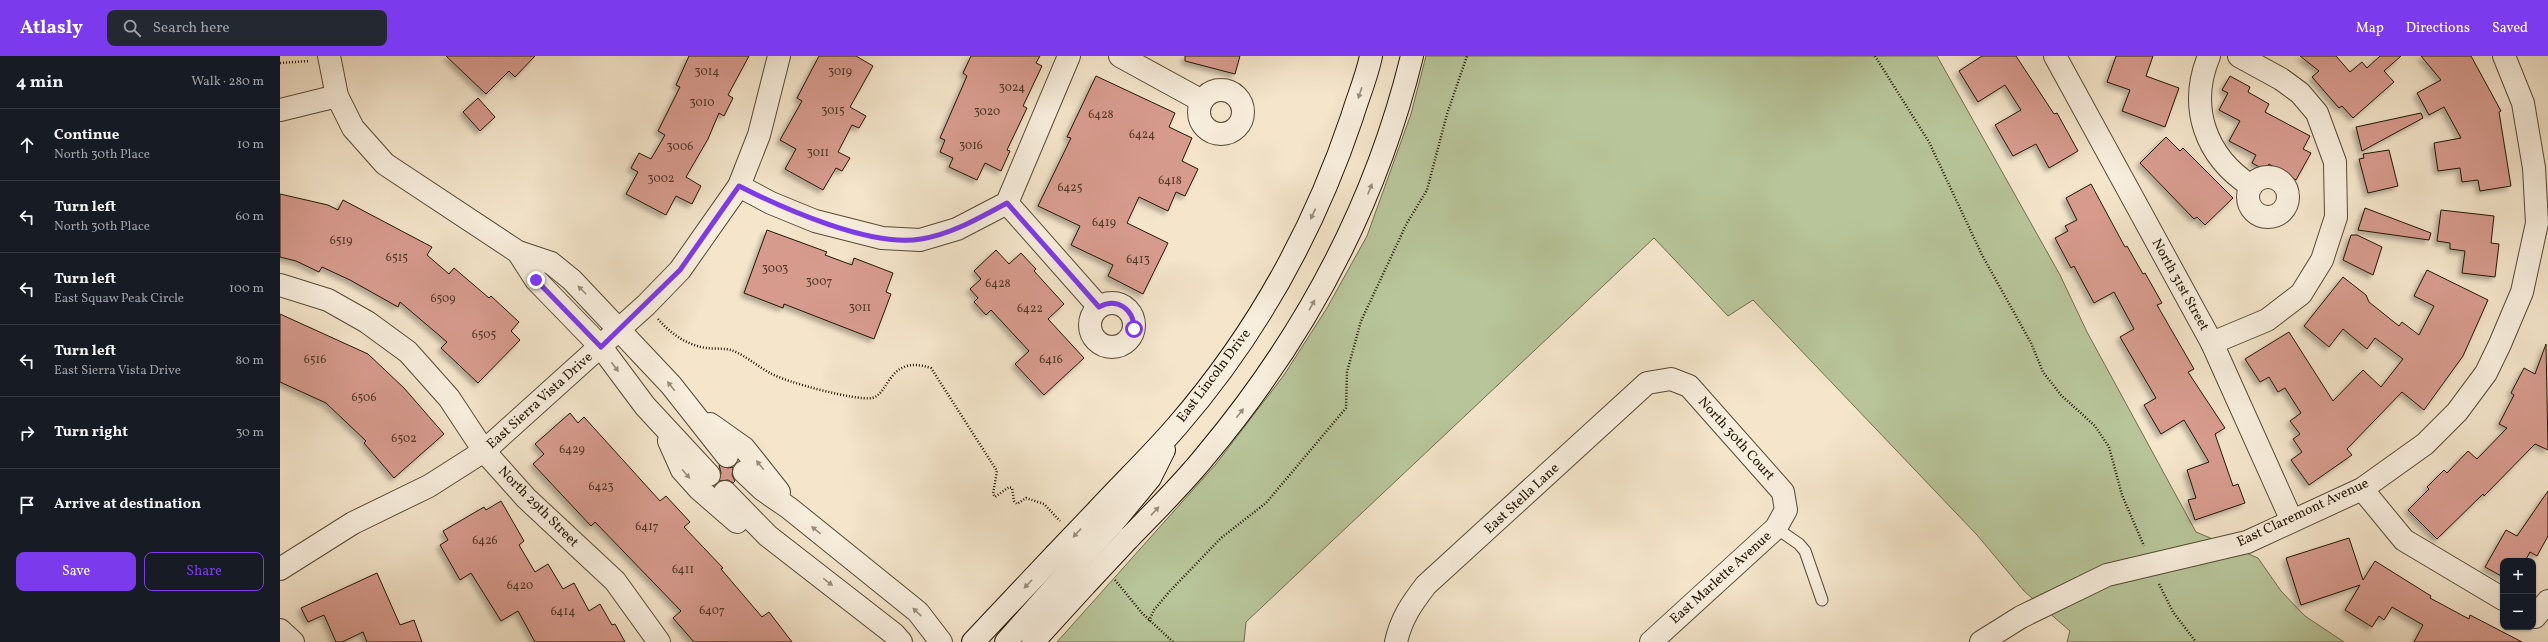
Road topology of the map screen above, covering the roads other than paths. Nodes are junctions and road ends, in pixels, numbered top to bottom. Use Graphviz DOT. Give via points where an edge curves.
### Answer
graph roads {
  1 [pos="779,56"];
  2 [pos="1069,56"];
  3 [pos="1120,56"];
  4 [pos="1371,56"];
  5 [pos="1412,56"];
  6 [pos="2055,56"];
  7 [pos="2209,56"];
  8 [pos="2239,56"];
  9 [pos="2504,56"];
  10 [pos="330,58"];
  11 [pos="337,96"];
  12 [pos="1202,101"];
  13 [pos="280,110"];
  14 [pos="739,186"];
  15 [pos="2251,186"];
  16 [pos="1007,203"];
  17 [pos="518,252"];
  18 [pos="280,285"];
  19 [pos="1099,307"];
  20 [pos="620,329"];
  21 [pos="2212,343"];
  22 [pos="601,347"];
  23 [pos="1671,379"];
  24 [pos="686,407"];
  25 [pos="663,427"];
  26 [pos="484,451"];
  27 [pos="727,456"];
  28 [pos="744,472"];
  29 [pos="709,475"];
  30 [pos="2362,489"];
  31 [pos="725,492"];
  32 [pos="789,508"];
  33 [pos="1781,519"];
  34 [pos="2292,521"];
  35 [pos="768,536"];
  36 [pos="1062,563"];
  37 [pos="280,569"];
  38 [pos="2500,597"];
  39 [pos="1822,600"];
  40 [pos="280,630"];
  41 [pos="293,642"];
  42 [pos="659,642"];
  43 [pos="901,642"];
  44 [pos="941,642"];
  45 [pos="973,642"];
  46 [pos="1006,642"];
  47 [pos="1033,642"];
  48 [pos="1396,642"];
  49 [pos="1651,642"];
  50 [pos="1981,642"];
  1 -- 14 [label="street, East Sierra Vista Drive" via="759,135"];
  2 -- 16 [label="street"];
  3 -- 12 [label="street"];
  4 -- 36 [label="street, East Lincoln Drive, one-way, bridge" via="1341,149 1296,251 1271,297 1235,352 1177,426 1150,478 1105,517"];
  47 -- 5 [label="street, one-way, bridge" via="1206,456 1262,383 1305,318 1360,213 1379,166"];
  6 -- 21 [label="street, North 31st Street"];
  7 -- 15 [label="street" via="2204,69 2200,111 2206,136 2216,154 2234,175"];
  8 -- 21 [label="street" via="2281,79 2300,93 2317,113 2335,162 2336,217 2322,260 2301,294 2267,320"];
  9 -- 30 [label="street, East Claremont Avenue" via="2523,103 2534,168 2537,223 2522,292 2486,373 2457,412 2425,444"];
  10 -- 11 [label="street"];
  11 -- 13 [label="street"];
  11 -- 17 [label="street" via="353,128 385,164"];
  14 -- 16 [label="street" via="771,203 816,221 882,238 920,240 958,229"];
  14 -- 20 [label="street, East Sierra Vista Drive" via="680,270"];
  16 -- 19 [label="street"];
  20 -- 17 [label="street, one-way" via="572,280 551,263"];
  17 -- 22 [label="street" via="536,280"];
  18 -- 26 [label="street, North 29th Street" via="328,300 368,322 408,352 449,398"];
  20 -- 22 [label="street, East Sierra Vista Drive"];
  24 -- 20 [label="street, one-way" via="671,385"];
  21 -- 34 [label="street, North 31st Street"];
  22 -- 25 [label="street, one-way"];
  22 -- 26 [label="street, East Sierra Vista Drive"];
  23 -- 33 [label="street, North 30th Court" via="1689,386 1783,492"];
  23 -- 48 [label="street, East Stella Lane" via="1648,383 1426,585 1409,607 1399,627"];
  24 -- 27 [label="street"];
  32 -- 24 [label="street, one-way" via="771,479 744,448"];
  25 -- 29 [label="street"];
  25 -- 35 [label="street, one-way" via="682,470 699,489 737,522"];
  26 -- 37 [label="street, East Sierra Vista Drive" via="429,486 353,523"];
  26 -- 42 [label="street, North 29th Street" via="526,498 615,581"];
  28 -- 32 [label="street" via="763,490"];
  30 -- 34 [label="street, East Claremont Avenue"];
  30 -- 38 [label="street" via="2404,540"];
  31 -- 35 [label="street"];
  44 -- 32 [label="street, one-way" via="918,612"];
  33 -- 39 [label="lane" via="1805,551"];
  33 -- 49 [label="street, East Marlette Avenue"];
  34 -- 50 [label="street, East Claremont Avenue" via="2247,542 2107,575 2021,617"];
  35 -- 43 [label="street, one-way"];
  36 -- 45 [label="street, one-way"];
  36 -- 46 [label="street"];
  40 -- 41 [label="street"];
}
